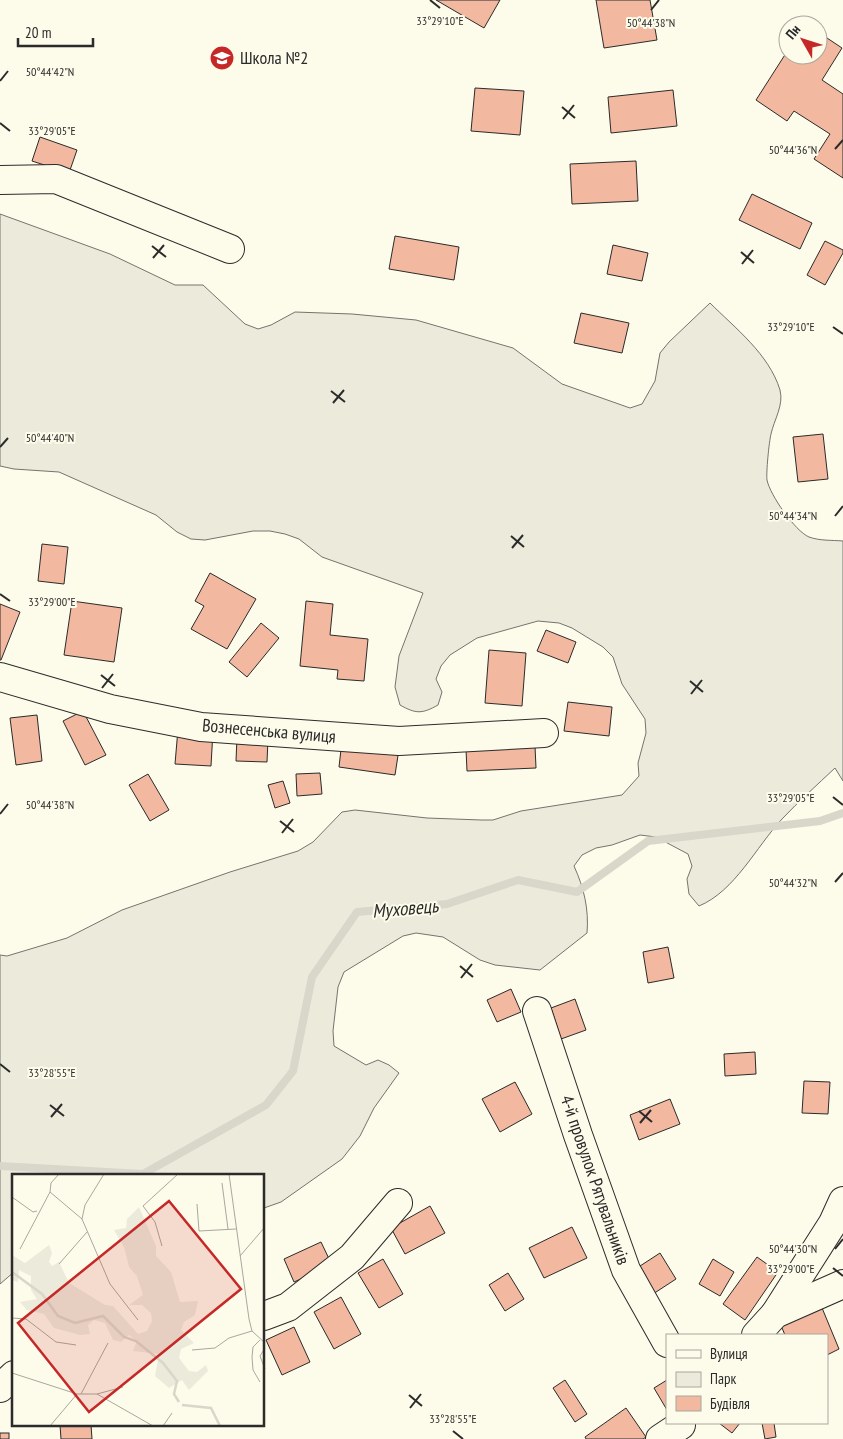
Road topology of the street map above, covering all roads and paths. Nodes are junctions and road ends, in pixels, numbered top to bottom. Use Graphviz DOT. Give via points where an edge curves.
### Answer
graph roads {
  1 [pos="0,180"];
  2 [pos="230,249"];
  3 [pos="0,677"];
  4 [pos="544,733"];
  5 [pos="536,1011"];
  6 [pos="843,1201"];
  7 [pos="398,1203"];
  8 [pos="843,1284"];
  9 [pos="775,1314"];
  10 [pos="265,1316"];
  11 [pos="757,1334"];
  12 [pos="666,1340"];
  13 [pos="12,1378"];
  14 [pos="0,1388"];
  1 -- 2 [label="street" via="56,179"];
  3 -- 4 [label="street, Вознесенська вулиця" via="110,709 201,727 398,742"];
  5 -- 12 [label="street, 4-й провулок Рятувальників" via="626,1270"];
  6 -- 9 [label="street" via="833,1223"];
  7 -- 10 [label="street" via="352,1257 288,1307"];
  8 -- 9 [label="street"];
  9 -- 11 [label="street"];
  13 -- 14 [label="street"];
}
